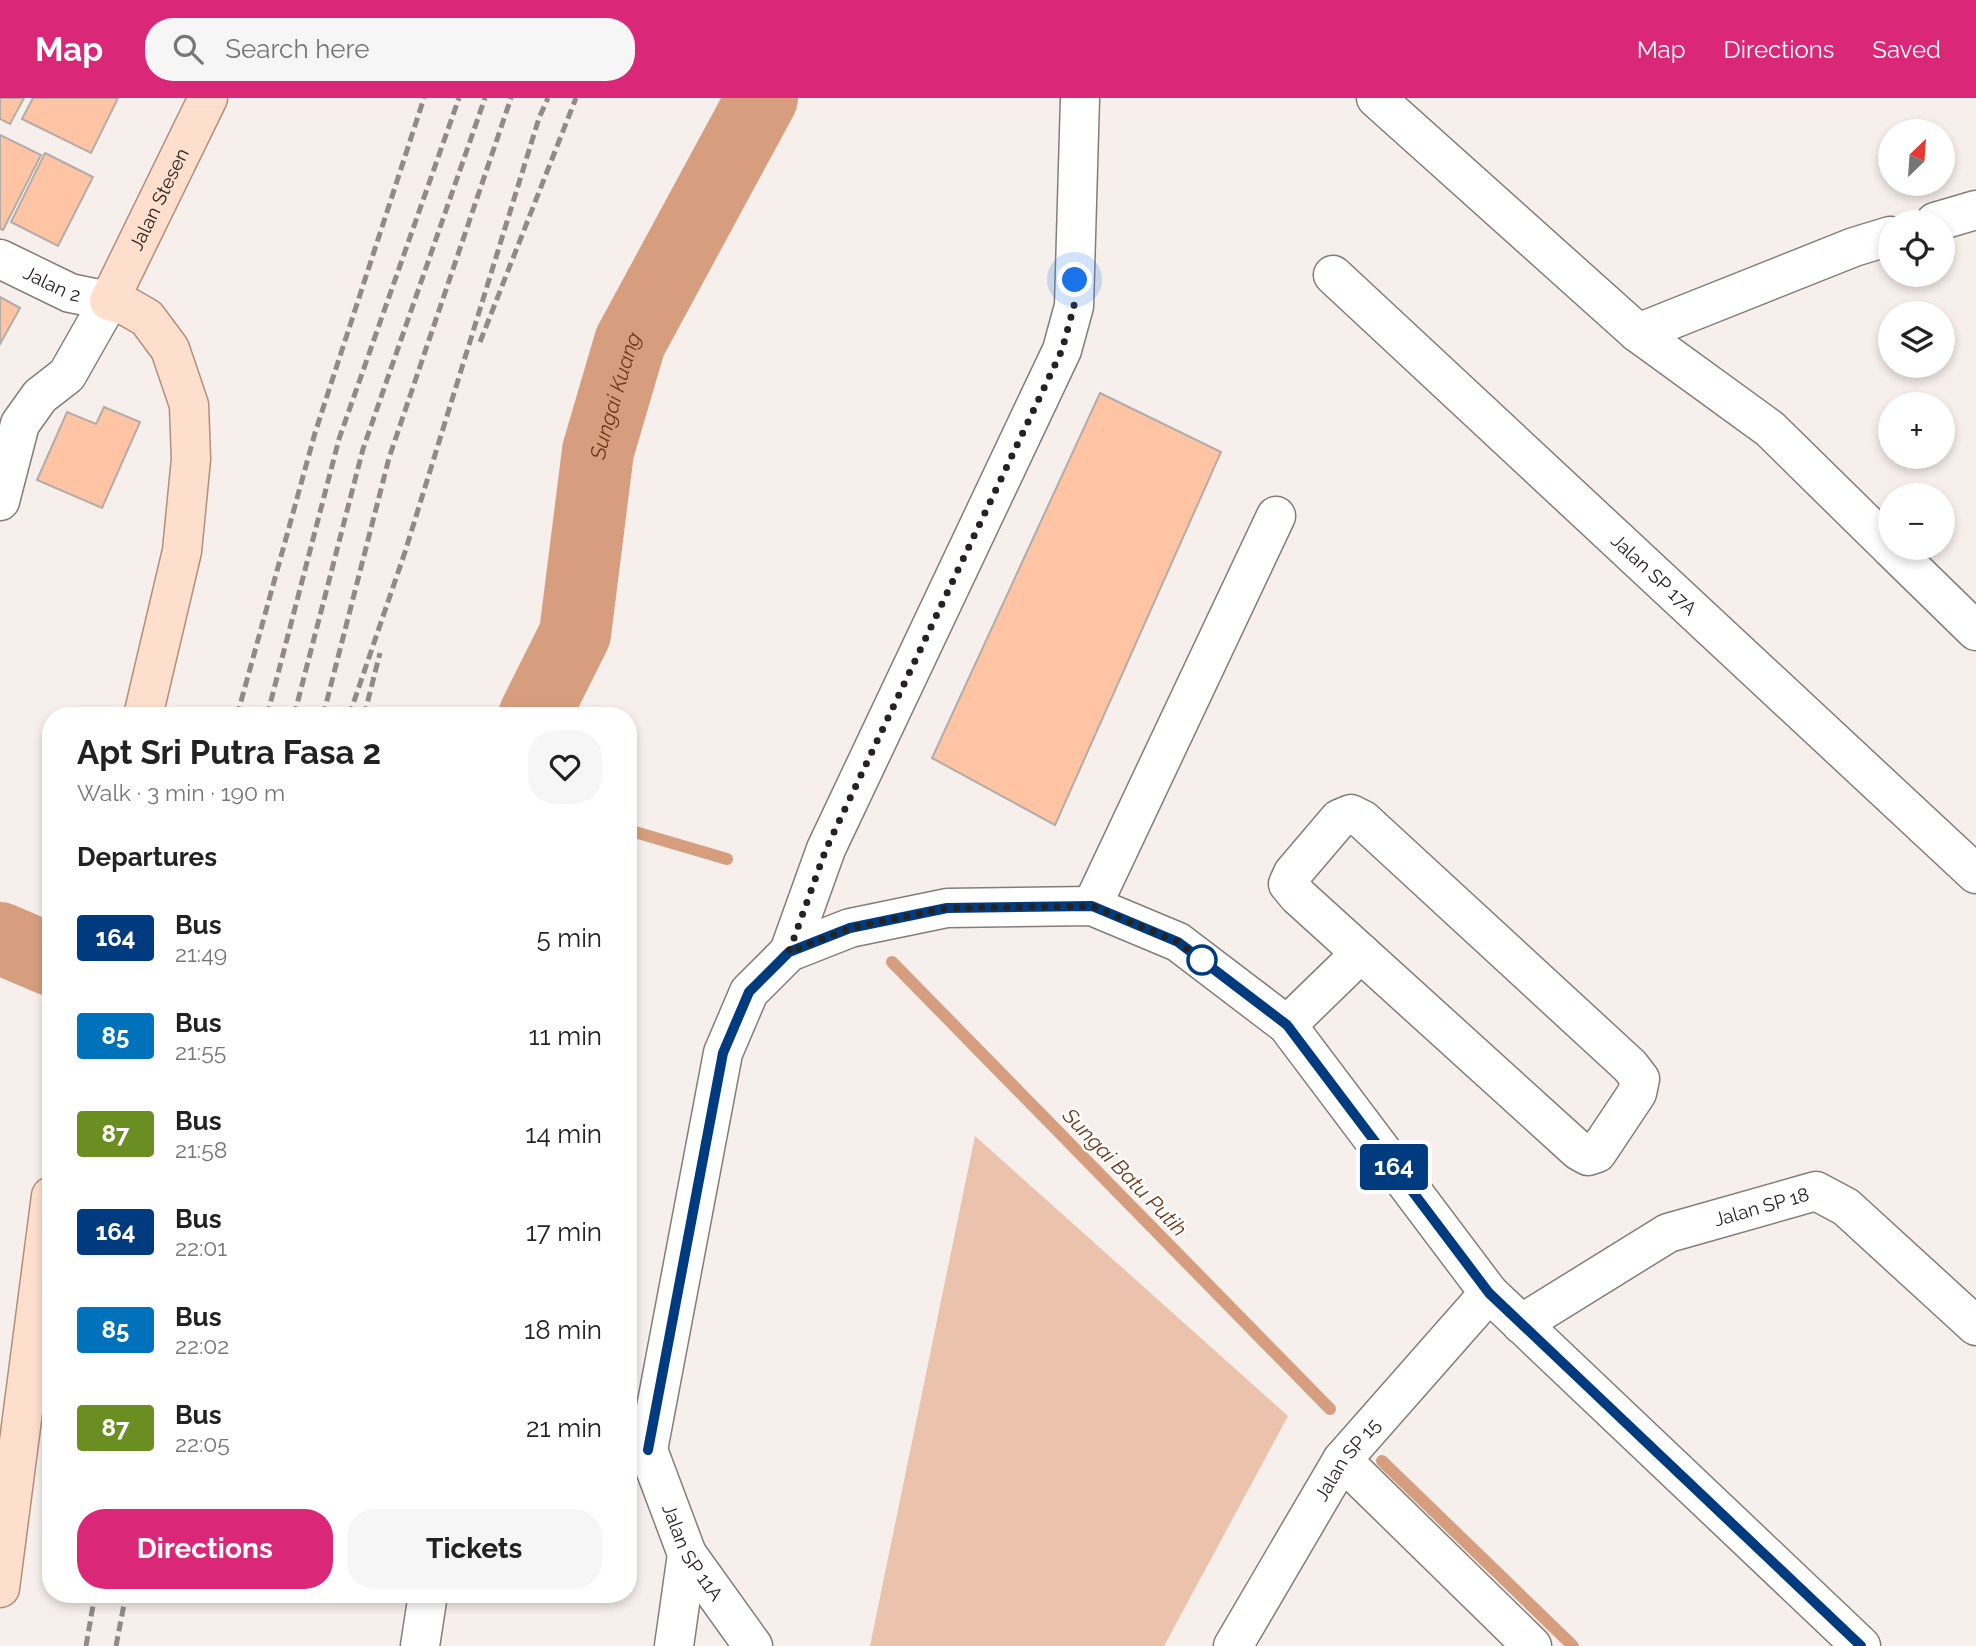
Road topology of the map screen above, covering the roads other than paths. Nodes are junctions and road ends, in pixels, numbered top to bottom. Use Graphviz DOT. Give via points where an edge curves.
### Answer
graph roads {
  1 [pos="208,98"];
  2 [pos="1080,98"];
  3 [pos="1376,98"];
  4 [pos="1976,210"];
  5 [pos="1955,216"];
  6 [pos="1878,240"];
  7 [pos="0,259"];
  8 [pos="1333,275"];
  9 [pos="108,300"];
  10 [pos="1638,333"];
  11 [pos="0,501"];
  12 [pos="1276,516"];
  13 [pos="1878,534"];
  14 [pos="1904,560"];
  15 [pos="1976,631"];
  16 [pos="145,707"];
  17 [pos="1976,874"];
  18 [pos="1092,906"];
  19 [pos="789,952"];
  20 [pos="1361,953"];
  21 [pos="1287,1025"];
  22 [pos="42,1265"];
  23 [pos="1489,1293"];
  24 [pos="1521,1324"];
  25 [pos="1976,1326"];
  26 [pos="638,1449"];
  27 [pos="1342,1460"];
  28 [pos="687,1554"];
  29 [pos="0,1588"];
  30 [pos="427,1603"];
  31 [pos="420,1646"];
  32 [pos="674,1646"];
  33 [pos="753,1646"];
  34 [pos="1233,1646"];
  35 [pos="1532,1646"];
  36 [pos="1861,1646"];
  1 -- 9 [label="main road, Jalan Stesen"];
  2 -- 19 [label="street" via="1074,306 1062,350 826,849"];
  3 -- 10 [label="street"];
  4 -- 5 [label="street"];
  6 -- 10 [label="street"];
  7 -- 9 [label="street, Jalan 2" via="70,293"];
  8 -- 17 [label="street, Jalan SP 17A"];
  9 -- 11 [label="street" via="67,375 40,396 20,424"];
  9 -- 16 [label="main road" via="148,318 170,349 189,405 191,459 182,551"];
  10 -- 13 [label="street" via="1770,429"];
  12 -- 18 [label="street"];
  14 -- 15 [label="street"];
  18 -- 19 [label="street" via="947,908 850,928"];
  18 -- 21 [label="street" via="1178,942"];
  19 -- 26 [label="street" via="749,992 723,1053"];
  20 -- 20 [label="street" via="1588,1156 1597,1153 1637,1093 1640,1079 1630,1066 1363,820 1351,814 1339,820 1288,884"];
  20 -- 21 [label="street"];
  21 -- 23 [label="street"];
  22 -- 29 [label="main road"];
  23 -- 24 [label="street"];
  23 -- 27 [label="street, Jalan SP 15"];
  24 -- 25 [label="street, Jalan SP 18" via="1668,1234 1816,1191 1846,1207"];
  24 -- 36 [label="street"];
  26 -- 28 [label="street, Jalan SP 11A"];
  27 -- 34 [label="street, Jalan SP 15"];
  27 -- 35 [label="street"];
  28 -- 32 [label="street"];
  28 -- 33 [label="street, Jalan SP 11A"];
  30 -- 31 [label="street"];
}
